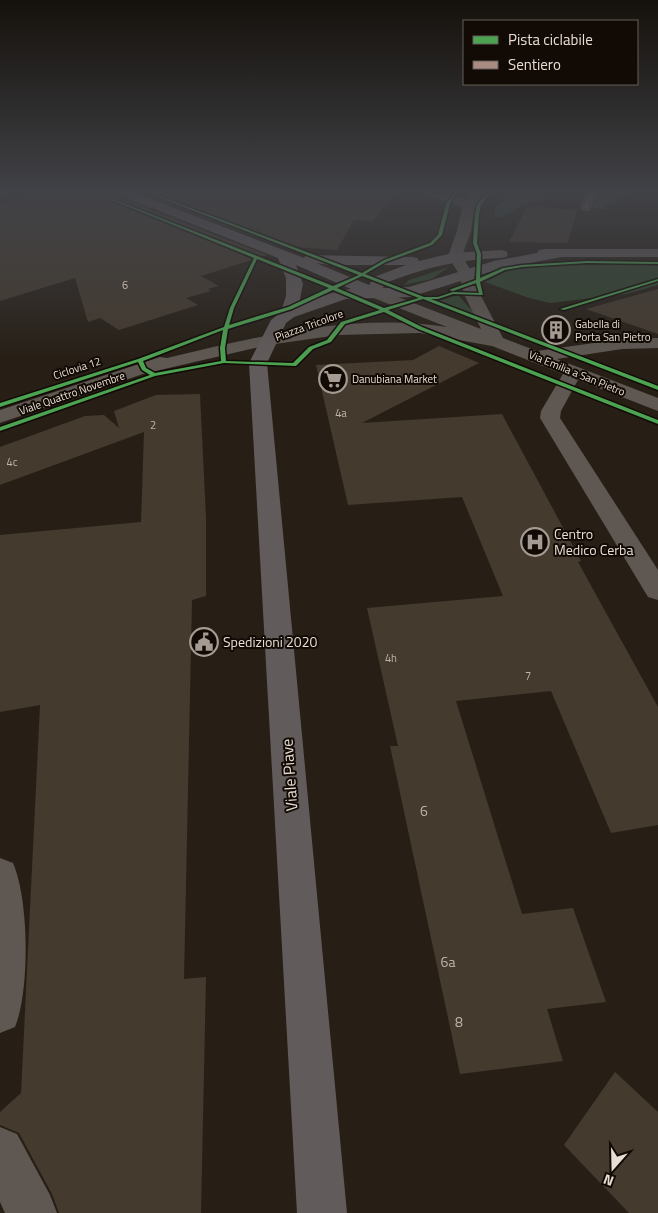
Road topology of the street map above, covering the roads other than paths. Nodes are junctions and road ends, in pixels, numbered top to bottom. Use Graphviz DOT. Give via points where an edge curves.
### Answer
graph roads {
  1 [pos="270,249"];
  2 [pos="458,249"];
  3 [pos="562,253"];
  4 [pos="658,253"];
  5 [pos="284,254"];
  6 [pos="455,256"];
  7 [pos="436,260"];
  8 [pos="466,274"];
  9 [pos="372,292"];
  10 [pos="278,325"];
  11 [pos="496,341"];
  12 [pos="658,342"];
  13 [pos="535,356"];
  14 [pos="574,371"];
  15 [pos="658,405"];
  16 [pos="0,418"];
  17 [pos="658,591"];
  18 [pos="0,876"];
  19 [pos="0,1012"];
  20 [pos="0,1151"];
  21 [pos="32,1213"];
  22 [pos="322,1213"];
  1 -- 5 [label="main road"];
  2 -- 6 [label="street"];
  3 -- 4 [label="main road"];
  3 -- 6 [label="main road, Piazza Tricolore"];
  3 -- 8 [label="main road, Piazza Tricolore" via="499,264"];
  5 -- 7 [label="main road, Piazza Tricolore" via="329,261"];
  5 -- 9 [label="main road"];
  5 -- 10 [label="main road, Viale Piave" via="296,287"];
  6 -- 7 [label="main road, Piazza Tricolore"];
  6 -- 8 [label="street"];
  7 -- 9 [label="main road, Piazza Tricolore" via="379,280"];
  8 -- 9 [label="main road, Piazza Tricolore" via="410,292"];
  8 -- 11 [label="street" via="472,294"];
  9 -- 10 [label="main road, Piazza Tricolore" via="344,294"];
  9 -- 10 [label="main road, Piazza Tricolore" via="368,303"];
  9 -- 11 [label="street, Via Emilia a San Pietro"];
  10 -- 11 [label="street, Via Emilia a San Pietro" via="345,330 420,328"];
  10 -- 16 [label="street, Viale Quattro Novembre"];
  10 -- 22 [label="main road, Viale Piave" via="258,363"];
  11 -- 13 [label="street, Via Emilia a San Pietro"];
  12 -- 13 [label="street"];
  13 -- 14 [label="street, Via Emilia a San Pietro"];
  14 -- 15 [label="street, Via Emilia a San Pietro"];
  14 -- 17 [label="street" via="550,418"];
  18 -- 19 [label="street" via="4,896 6,958"];
  20 -- 21 [label="street"];
}
